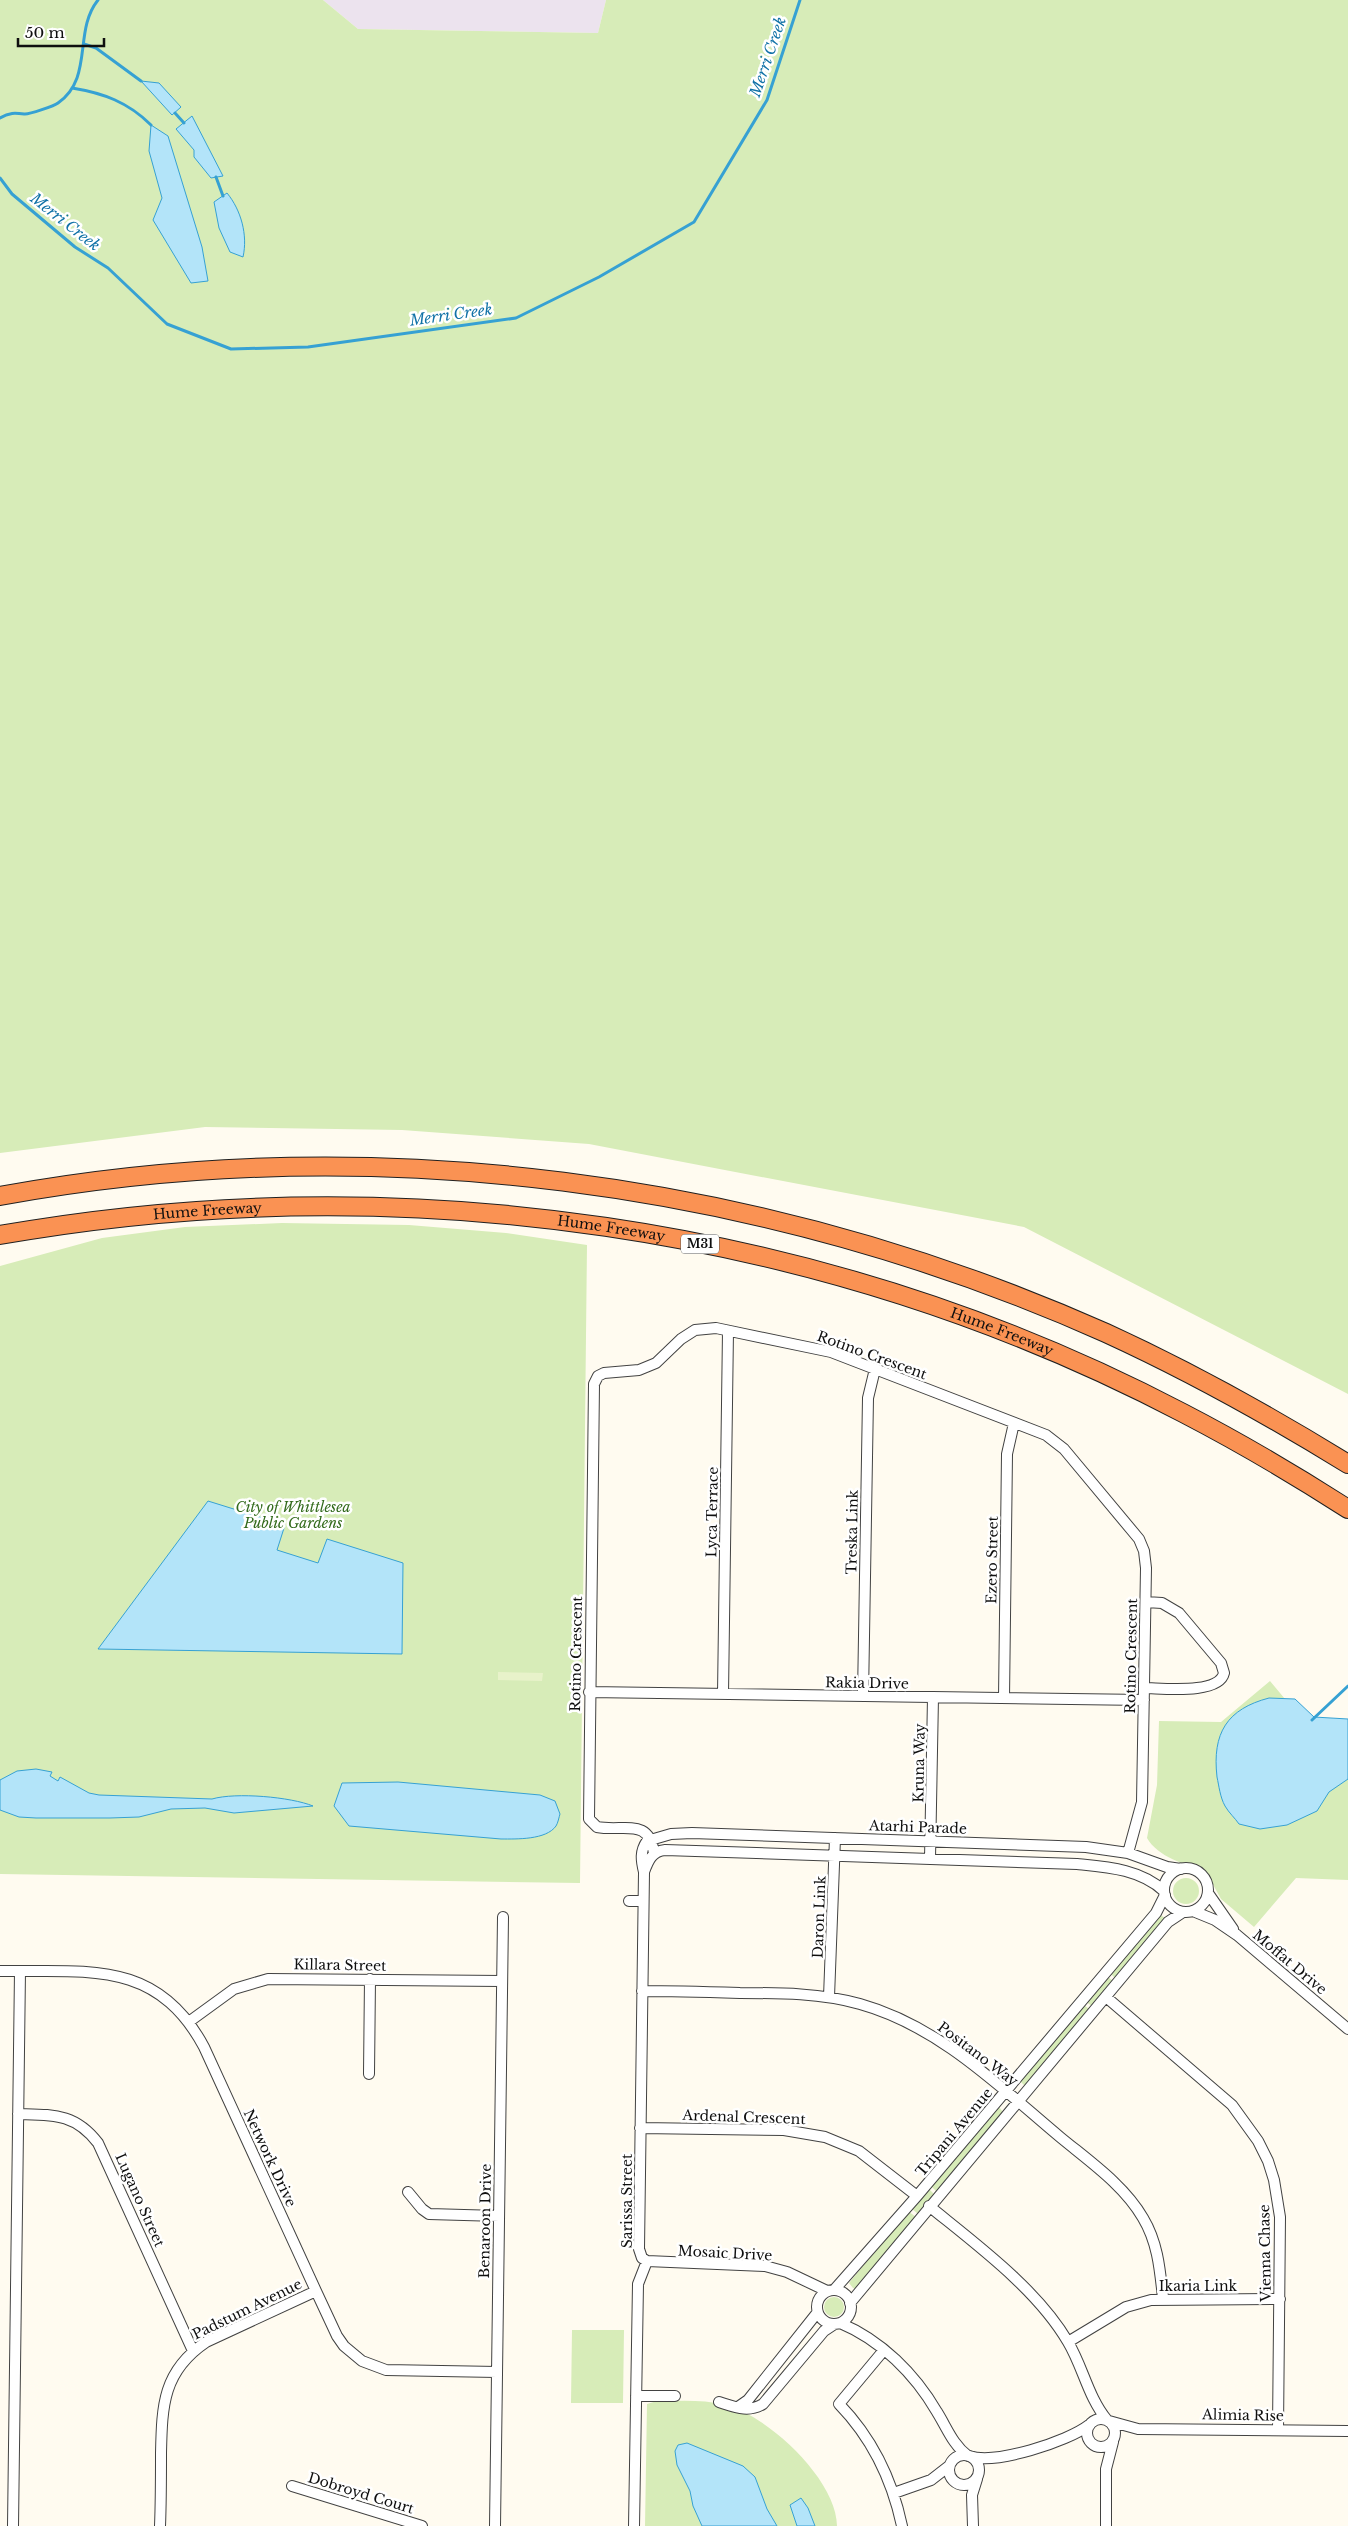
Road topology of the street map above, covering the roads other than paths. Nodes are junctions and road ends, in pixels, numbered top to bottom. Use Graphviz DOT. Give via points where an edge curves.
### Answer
graph roads {
  1 [pos="0,1196"];
  2 [pos="0,1235"];
  3 [pos="728,1331"];
  4 [pos="875,1369"];
  5 [pos="1014,1423"];
  6 [pos="1348,1464"];
  7 [pos="1348,1509"];
  8 [pos="1146,1602"];
  9 [pos="1144,1688"];
  10 [pos="589,1692"];
  11 [pos="723,1694"];
  12 [pos="863,1696"];
  13 [pos="933,1697"];
  14 [pos="1004,1698"];
  15 [pos="1144,1700"];
  16 [pos="835,1838"];
  17 [pos="648,1841"];
  18 [pos="932,1841"];
  19 [pos="1128,1853"];
  20 [pos="654,1854"];
  21 [pos="834,1856"];
  22 [pos="930,1859"];
  23 [pos="1181,1868"];
  24 [pos="644,1872"];
  25 [pos="1164,1893"];
  26 [pos="1208,1893"];
  27 [pos="629,1901"];
  28 [pos="643,1901"];
  29 [pos="1188,1912"];
  30 [pos="503,1917"];
  31 [pos="1237,1935"];
  32 [pos="0,1971"];
  33 [pos="20,1971"];
  34 [pos="370,1979"];
  35 [pos="502,1982"];
  36 [pos="642,1991"];
  37 [pos="829,1997"];
  38 [pos="1106,1997"];
  39 [pos="190,2021"];
  40 [pos="1348,2029"];
  41 [pos="369,2074"];
  42 [pos="1006,2092"];
  43 [pos="1018,2101"];
  44 [pos="18,2114"];
  45 [pos="640,2128"];
  46 [pos="408,2192"];
  47 [pos="917,2196"];
  48 [pos="929,2206"];
  49 [pos="499,2216"];
  50 [pos="647,2261"];
  51 [pos="799,2279"];
  52 [pos="316,2291"];
  53 [pos="830,2291"];
  54 [pos="1163,2298"];
  55 [pos="1280,2299"];
  56 [pos="817,2302"];
  57 [pos="851,2306"];
  58 [pos="817,2313"];
  59 [pos="836,2324"];
  60 [pos="870,2338"];
  61 [pos="1068,2342"];
  62 [pos="884,2350"];
  63 [pos="193,2351"];
  64 [pos="497,2372"];
  65 [pos="636,2396"];
  66 [pos="674,2396"];
  67 [pos="1093,2398"];
  68 [pos="719,2402"];
  69 [pos="738,2407"];
  70 [pos="1108,2420"];
  71 [pos="1090,2425"];
  72 [pos="1138,2428"];
  73 [pos="1278,2430"];
  74 [pos="1348,2431"];
  75 [pos="950,2436"];
  76 [pos="1066,2438"];
  77 [pos="1113,2441"];
  78 [pos="1093,2445"];
  79 [pos="969,2456"];
  80 [pos="1001,2458"];
  81 [pos="950,2464"];
  82 [pos="1106,2469"];
  83 [pos="977,2478"];
  84 [pos="931,2480"];
  85 [pos="955,2482"];
  86 [pos="292,2486"];
  87 [pos="894,2493"];
  88 [pos="971,2507"];
  89 [pos="13,2526"];
  90 [pos="160,2526"];
  91 [pos="422,2526"];
  92 [pos="495,2526"];
  93 [pos="634,2526"];
  94 [pos="902,2526"];
  95 [pos="973,2526"];
  96 [pos="1106,2526"];
  1 -- 6 [label="highway" via="113,1179 354,1167 497,1175 658,1196 819,1232 974,1280 1115,1338 1234,1397"];
  2 -- 7 [label="highway, Hume Freeway / M31" via="198,1210 356,1206 523,1216 684,1240 840,1277 1035,1345 1184,1413"];
  3 -- 4 [label="street, Rotino Crescent" via="815,1348"];
  3 -- 10 [label="street, Rotino Crescent" via="695,1330 648,1367 630,1372 604,1372 596,1380"];
  3 -- 11 [label="street, Lyca Terrace"];
  4 -- 5 [label="street, Rotino Crescent"];
  4 -- 12 [label="street, Treska Link" via="868,1398"];
  5 -- 8 [label="street, Rotino Crescent" via="1059,1443 1139,1539 1146,1559"];
  5 -- 14 [label="street, Ezero Street" via="1007,1454"];
  8 -- 9 [label="street, Rotino Crescent"];
  8 -- 9 [label="street" via="1162,1603 1180,1613 1221,1663 1224,1673 1217,1684 1203,1687"];
  9 -- 15 [label="street, Rotino Crescent"];
  10 -- 11 [label="street, Rakia Drive"];
  10 -- 17 [label="street, Rotino Crescent" via="590,1822 598,1827 624,1829"];
  11 -- 12 [label="street, Rakia Drive"];
  12 -- 13 [label="street, Rakia Drive"];
  13 -- 14 [label="street, Rakia Drive"];
  13 -- 18 [label="street, Kruna Way"];
  14 -- 15 [label="street, Rakia Drive"];
  15 -- 19 [label="street, Rotino Crescent" via="1142,1802"];
  16 -- 17 [label="street, Atarhi Parade" via="681,1833"];
  16 -- 18 [label="street, Atarhi Parade"];
  16 -- 21 [label="street, Daron Link"];
  17 -- 20 [label="street"];
  17 -- 24 [label="street, Sarissa Street" via="641,1861"];
  18 -- 19 [label="street, Atarhi Parade" via="1086,1847"];
  18 -- 22 [label="street, Kruna Way"];
  19 -- 23 [label="street, Atarhi Parade" via="1167,1867"];
  20 -- 21 [label="street" via="671,1850"];
  20 -- 24 [label="street, Sarissa Street"];
  21 -- 22 [label="street"];
  21 -- 37 [label="street, Daron Link"];
  22 -- 25 [label="street" via="1094,1866 1140,1875 1155,1883"];
  23 -- 25 [label="street" via="1169,1876"];
  23 -- 26 [label="street" via="1201,1874"];
  24 -- 28 [label="street, Sarissa Street"];
  25 -- 29 [label="street" via="1171,1906"];
  25 -- 42 [label="street, Tripani Avenue" via="1156,1913"];
  26 -- 29 [label="street" via="1203,1904"];
  26 -- 31 [label="street, Moffat Drive"];
  27 -- 28 [label="street"];
  28 -- 36 [label="street, Sarissa Street"];
  29 -- 31 [label="street, Moffat Drive" via="1214,1920"];
  29 -- 38 [label="street, Tripani Avenue" via="1168,1922"];
  30 -- 35 [label="street, Benaroon Drive"];
  31 -- 40 [label="street, Moffat Drive"];
  32 -- 33 [label="street, Network Drive"];
  33 -- 39 [label="street, Network Drive" via="92,1973 134,1980 170,2000"];
  33 -- 44 [label="street"];
  34 -- 35 [label="street, Killara Street"];
  34 -- 39 [label="street, Killara Street" via="281,1978 258,1981 234,1989"];
  34 -- 41 [label="street"];
  35 -- 49 [label="street, Benaroon Drive"];
  36 -- 37 [label="street, Positano Way" via="784,1993"];
  36 -- 45 [label="street, Sarissa Street"];
  37 -- 42 [label="street, Positano Way" via="888,2013 928,2033 956,2051"];
  38 -- 43 [label="street, Tripani Avenue"];
  38 -- 55 [label="street, Vienna Chase" via="1218,2091 1258,2141 1268,2161 1278,2199"];
  39 -- 52 [label="street, Network Drive"];
  42 -- 43 [label="street, Positano Way"];
  42 -- 47 [label="street, Tripani Avenue"];
  43 -- 48 [label="street, Tripani Avenue"];
  43 -- 54 [label="street, Positano Way" via="1117,2185 1136,2206 1156,2246"];
  44 -- 63 [label="street, Lugano Street" via="56,2115 71,2119 90,2132 98,2143"];
  44 -- 89 [label="street"];
  45 -- 47 [label="street, Ardenal Crescent" via="784,2130 825,2137 859,2151"];
  45 -- 50 [label="street, Sarissa Street" via="639,2248 642,2258"];
  46 -- 49 [label="street" via="429,2214"];
  47 -- 53 [label="street, Tripani Avenue"];
  48 -- 57 [label="street, Tripani Avenue"];
  48 -- 61 [label="street" via="1034,2297"];
  49 -- 64 [label="street, Benaroon Drive"];
  50 -- 51 [label="street, Mosaic Drive" via="765,2266"];
  50 -- 65 [label="street, Sarissa Street" via="638,2284"];
  51 -- 53 [label="street, Mosaic Drive"];
  51 -- 56 [label="street, Mosaic Drive"];
  52 -- 63 [label="street, Padstum Avenue" via="217,2336"];
  52 -- 64 [label="street, Network Drive" via="344,2346 374,2367 398,2371"];
  53 -- 56 [label="street"];
  53 -- 57 [label="street" via="844,2294"];
  54 -- 55 [label="street, Ikaria Link"];
  54 -- 61 [label="street, Ikaria Link" via="1126,2307"];
  55 -- 73 [label="street, Vienna Chase"];
  56 -- 58 [label="street"];
  57 -- 59 [label="street" via="847,2318"];
  57 -- 60 [label="street"];
  58 -- 59 [label="street" via="823,2321"];
  58 -- 69 [label="street" via="748,2400"];
  59 -- 60 [label="street"];
  59 -- 69 [label="street" via="822,2333 763,2404 748,2410"];
  60 -- 62 [label="street"];
  61 -- 67 [label="street"];
  62 -- 75 [label="street" via="924,2393"];
  62 -- 87 [label="street" via="839,2404 872,2445"];
  63 -- 90 [label="street, Padstum Avenue" via="173,2376 164,2402"];
  64 -- 92 [label="street, Benaroon Drive"];
  65 -- 66 [label="street"];
  65 -- 93 [label="street, Sarissa Street"];
  67 -- 70 [label="street"];
  67 -- 71 [label="street"];
  68 -- 69 [label="street"];
  70 -- 71 [label="street" via="1098,2419"];
  70 -- 72 [label="street, Alimia Rise"];
  70 -- 77 [label="street" via="1116,2432"];
  71 -- 76 [label="street"];
  71 -- 78 [label="street" via="1087,2434"];
  72 -- 73 [label="street, Alimia Rise"];
  72 -- 77 [label="street, Alimia Rise"];
  73 -- 74 [label="street, Alimia Rise"];
  75 -- 79 [label="street"];
  75 -- 81 [label="street"];
  76 -- 78 [label="street"];
  76 -- 80 [label="street"];
  77 -- 78 [label="street" via="1105,2447"];
  77 -- 82 [label="street"];
  78 -- 82 [label="street"];
  79 -- 80 [label="street"];
  79 -- 81 [label="street" via="958,2456"];
  79 -- 83 [label="street" via="979,2467"];
  80 -- 83 [label="street"];
  81 -- 84 [label="street"];
  81 -- 85 [label="street" via="949,2473"];
  82 -- 96 [label="street"];
  83 -- 85 [label="street" via="968,2485"];
  83 -- 88 [label="street"];
  84 -- 85 [label="street"];
  84 -- 87 [label="street"];
  85 -- 88 [label="street"];
  86 -- 91 [label="street, Dobroyd Court"];
  87 -- 94 [label="street"];
  88 -- 95 [label="street"];
}
